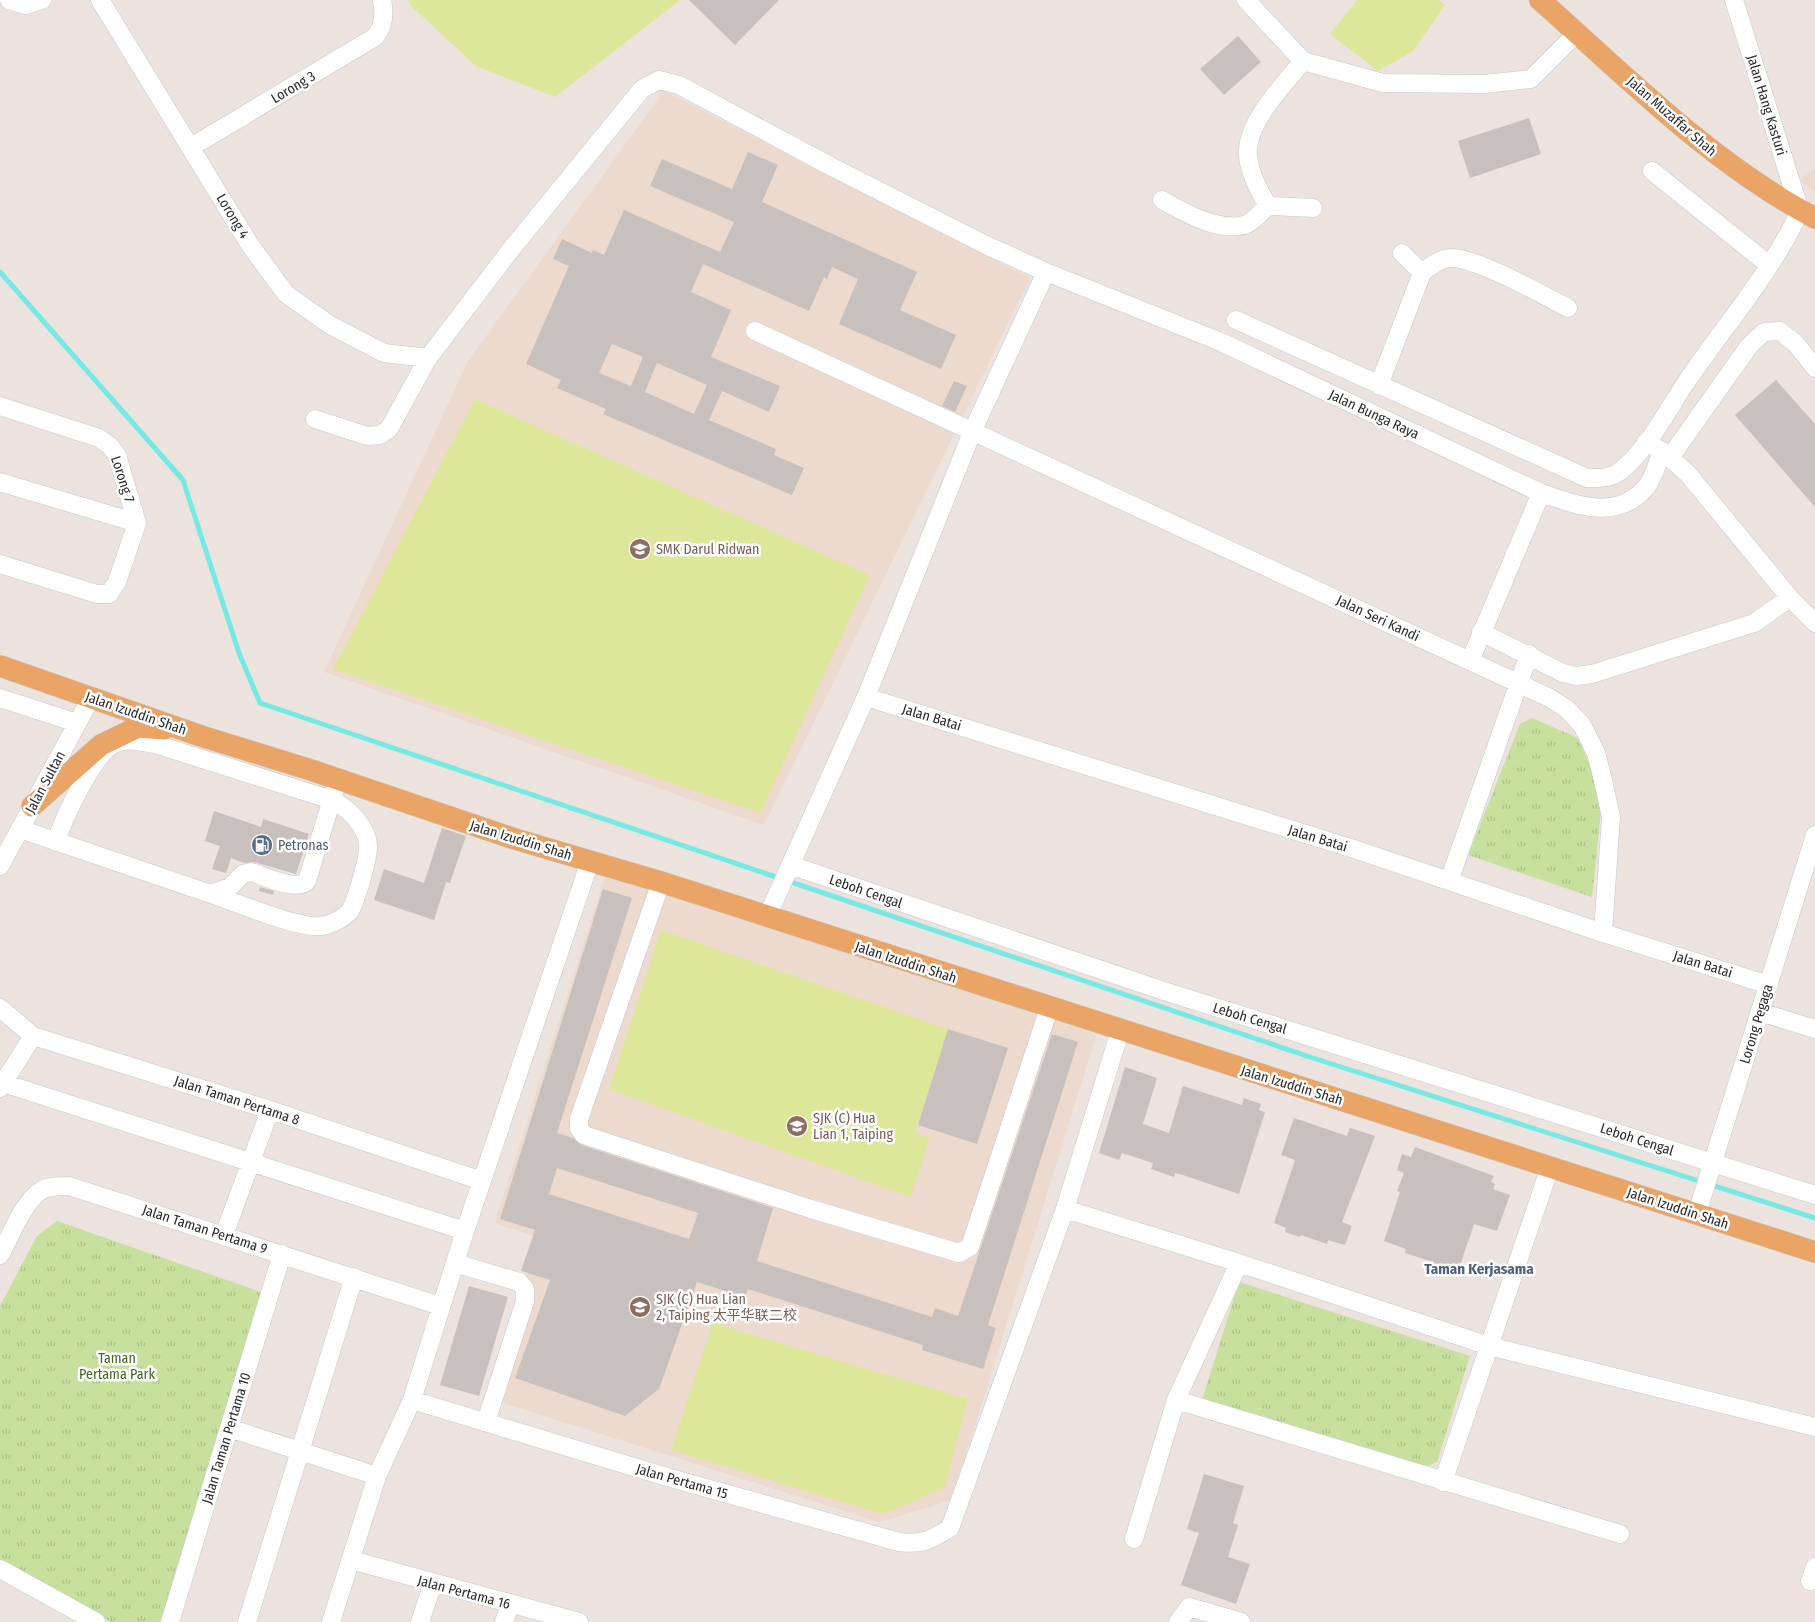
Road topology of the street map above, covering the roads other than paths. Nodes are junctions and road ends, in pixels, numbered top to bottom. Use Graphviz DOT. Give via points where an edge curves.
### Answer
graph roads {
  1 [pos="9,0"];
  2 [pos="42,0"];
  3 [pos="100,0"];
  4 [pos="382,0"];
  5 [pos="1246,0"];
  6 [pos="1540,0"];
  7 [pos="1734,0"];
  8 [pos="1577,33"];
  9 [pos="1303,61"];
  10 [pos="191,147"];
  11 [pos="1652,171"];
  12 [pos="1162,200"];
  13 [pos="1268,206"];
  14 [pos="1313,208"];
  15 [pos="1808,214"];
  16 [pos="1402,253"];
  17 [pos="1768,265"];
  18 [pos="1046,272"];
  19 [pos="1422,273"];
  20 [pos="1568,308"];
  21 [pos="1236,320"];
  22 [pos="755,331"];
  23 [pos="428,358"];
  24 [pos="1815,368"];
  25 [pos="1378,385"];
  26 [pos="0,406"];
  27 [pos="314,419"];
  28 [pos="974,430"];
  29 [pos="1646,442"];
  30 [pos="1667,453"];
  31 [pos="0,482"];
  32 [pos="1541,493"];
  33 [pos="137,524"];
  34 [pos="0,564"];
  35 [pos="1790,598"];
  36 [pos="1815,623"];
  37 [pos="1481,632"];
  38 [pos="1529,654"];
  39 [pos="1470,661"];
  40 [pos="0,666"];
  41 [pos="1517,684"];
  42 [pos="866,697"];
  43 [pos="0,698"];
  44 [pos="91,698"];
  45 [pos="77,723"];
  46 [pos="202,736"];
  47 [pos="338,779"];
  48 [pos="332,800"];
  49 [pos="32,806"];
  50 [pos="20,829"];
  51 [pos="1815,835"];
  52 [pos="56,842"];
  53 [pos="590,861"];
  54 [pos="0,866"];
  55 [pos="786,875"];
  56 [pos="1809,875"];
  57 [pos="1449,881"];
  58 [pos="661,882"];
  59 [pos="211,894"];
  60 [pos="767,917"];
  61 [pos="1602,933"];
  62 [pos="1769,985"];
  63 [pos="0,1008"];
  64 [pos="1049,1008"];
  65 [pos="1760,1012"];
  66 [pos="1815,1029"];
  67 [pos="1120,1031"];
  68 [pos="33,1036"];
  69 [pos="1,1086"];
  70 [pos="270,1110"];
  71 [pos="251,1163"];
  72 [pos="1550,1167"];
  73 [pos="1708,1177"];
  74 [pos="482,1181"];
  75 [pos="1815,1195"];
  76 [pos="1065,1209"];
  77 [pos="1697,1213"];
  78 [pos="464,1231"];
  79 [pos="224,1236"];
  80 [pos="1815,1252"];
  81 [pos="282,1254"];
  82 [pos="0,1255"];
  83 [pos="455,1262"];
  84 [pos="1239,1263"];
  85 [pos="354,1277"];
  86 [pos="440,1306"];
  87 [pos="1489,1346"];
  88 [pos="412,1400"];
  89 [pos="1176,1400"];
  90 [pos="486,1422"];
  91 [pos="1815,1427"];
  92 [pos="229,1428"];
  93 [pos="301,1451"];
  94 [pos="377,1476"];
  95 [pos="1442,1482"];
  96 [pos="1620,1534"];
  97 [pos="1134,1539"];
  98 [pos="351,1560"];
  99 [pos="0,1569"];
  100 [pos="433,1583"];
  101 [pos="510,1604"];
  102 [pos="89,1620"];
  103 [pos="170,1622"];
  104 [pos="247,1622"];
  105 [pos="331,1622"];
  106 [pos="420,1622"];
  107 [pos="504,1622"];
  108 [pos="579,1622"];
  109 [pos="1178,1622"];
  110 [pos="1241,1622"];
  1 -- 2 [label="street" via="26,5"];
  3 -- 10 [label="street, Lorong 4"];
  4 -- 10 [label="street, Lorong 3" via="384,18 380,31 374,37"];
  5 -- 9 [label="street"];
  6 -- 8 [label="main road, Jalan Muzaffar Shah"];
  7 -- 15 [label="street, Jalan Hang Kasturi"];
  8 -- 9 [label="street" via="1531,79 1485,84 1383,84"];
  8 -- 15 [label="main road, Jalan Muzaffar Shah" via="1710,151 1763,189"];
  9 -- 13 [label="street" via="1256,124 1248,149 1256,185"];
  10 -- 23 [label="street, Lorong 4" via="250,244 286,294 330,325 384,353"];
  11 -- 17 [label="street"];
  12 -- 13 [label="street" via="1195,218 1232,227 1248,224"];
  13 -- 14 [label="street"];
  15 -- 17 [label="street, Jalan Bunga Raya" via="1791,231"];
  16 -- 19 [label="street"];
  17 -- 29 [label="street, Jalan Bunga Raya"];
  18 -- 23 [label="street, Jalan Bunga Raya" via="847,175 679,85 659,80 642,89 512,248"];
  18 -- 28 [label="street"];
  18 -- 32 [label="street, Jalan Bunga Raya" via="1221,342"];
  19 -- 20 [label="street" via="1433,264 1453,258 1483,267"];
  19 -- 25 [label="street"];
  21 -- 25 [label="street, Jalan Bunga Raya"];
  22 -- 28 [label="street, Jalan Seri Kandi"];
  23 -- 27 [label="street, Jalan Bunga Raya" via="389,429 380,435 367,436"];
  24 -- 30 [label="street, Jalan Bunga Raya" via="1796,344 1780,331 1764,332 1749,346"];
  25 -- 29 [label="street, Jalan Bunga Raya" via="1587,478 1607,478 1620,471"];
  26 -- 33 [label="street, Lorong 7" via="99,438 110,446 117,455"];
  28 -- 39 [label="street, Jalan Seri Kandi"];
  28 -- 42 [label="street"];
  29 -- 30 [label="street"];
  30 -- 32 [label="street, Jalan Bunga Raya" via="1648,484 1630,500 1617,505 1582,508"];
  30 -- 35 [label="street"];
  31 -- 33 [label="street"];
  32 -- 37 [label="street"];
  33 -- 34 [label="street" via="118,582 109,594 98,594"];
  35 -- 36 [label="street"];
  35 -- 38 [label="street" via="1754,623 1592,674 1576,676 1563,673"];
  37 -- 38 [label="street"];
  37 -- 39 [label="street"];
  38 -- 41 [label="street"];
  39 -- 41 [label="street, Jalan Seri Kandi"];
  40 -- 44 [label="main road, Jalan Izuddin Shah"];
  41 -- 57 [label="street"];
  41 -- 61 [label="street, Jalan Seri Kandi" via="1567,709 1582,725 1596,753 1611,817"];
  42 -- 55 [label="street"];
  42 -- 57 [label="street, Jalan Batai"];
  43 -- 45 [label="street"];
  44 -- 45 [label="street, Jalan Sultan"];
  44 -- 46 [label="main road, Jalan Izuddin Shah"];
  45 -- 49 [label="street, Jalan Sultan"];
  46 -- 47 [label="main road, Jalan Izuddin Shah"];
  46 -- 49 [label="main road" via="138,728 121,734 89,754"];
  47 -- 48 [label="street"];
  47 -- 53 [label="main road, Jalan Izuddin Shah"];
  48 -- 52 [label="street" via="155,744 117,743 104,752 66,813"];
  48 -- 59 [label="street" via="307,881 295,886 247,872 230,887"];
  48 -- 59 [label="street" via="342,805 361,826 368,847 350,911 322,926 304,925"];
  49 -- 50 [label="street, Jalan Sultan"];
  50 -- 52 [label="street"];
  50 -- 54 [label="street, Jalan Sultan"];
  51 -- 56 [label="street, Lorong Pegaga"];
  52 -- 59 [label="street"];
  53 -- 58 [label="main road, Jalan Izuddin Shah"];
  53 -- 74 [label="street"];
  55 -- 60 [label="street"];
  55 -- 73 [label="street, Leboh Cengal" via="1167,992"];
  56 -- 62 [label="street, Lorong Pegaga"];
  57 -- 61 [label="street, Jalan Batai"];
  58 -- 60 [label="main road, Jalan Izuddin Shah"];
  58 -- 64 [label="street" via="579,1120 579,1128 584,1135 593,1138 950,1252 965,1251 970,1247"];
  60 -- 64 [label="main road, Jalan Izuddin Shah"];
  61 -- 62 [label="street, Jalan Batai"];
  62 -- 65 [label="street, Lorong Pegaga"];
  63 -- 68 [label="street, Jalan Taman Pertama 8"];
  64 -- 67 [label="main road, Jalan Izuddin Shah"];
  65 -- 66 [label="street"];
  65 -- 73 [label="street, Lorong Pegaga"];
  67 -- 72 [label="main road, Jalan Izuddin Shah"];
  67 -- 76 [label="street"];
  68 -- 69 [label="street"];
  68 -- 70 [label="street, Jalan Taman Pertama 8"];
  69 -- 71 [label="street"];
  70 -- 71 [label="street"];
  70 -- 74 [label="street, Jalan Taman Pertama 8"];
  71 -- 78 [label="street"];
  71 -- 79 [label="street"];
  72 -- 77 [label="main road, Jalan Izuddin Shah"];
  72 -- 87 [label="street"];
  73 -- 75 [label="street, Leboh Cengal"];
  73 -- 77 [label="street, Lorong Pegaga"];
  74 -- 78 [label="street"];
  76 -- 84 [label="street"];
  76 -- 90 [label="street, Jalan Pertama 15" via="950,1528 917,1545 667,1477"];
  77 -- 80 [label="main road, Jalan Izuddin Shah"];
  78 -- 83 [label="street"];
  79 -- 81 [label="street, Jalan Taman Pertama 9"];
  79 -- 82 [label="street, Jalan Taman Pertama 9" via="69,1186 54,1186 41,1191 30,1202"];
  81 -- 85 [label="street, Jalan Taman Pertama 9"];
  81 -- 92 [label="street, Jalan Taman Pertama 10"];
  83 -- 86 [label="street"];
  83 -- 90 [label="street" via="519,1282 525,1289"];
  84 -- 87 [label="street"];
  84 -- 89 [label="street"];
  85 -- 86 [label="street, Jalan Taman Pertama 9"];
  85 -- 93 [label="street"];
  86 -- 88 [label="street"];
  87 -- 91 [label="street"];
  87 -- 95 [label="street"];
  88 -- 90 [label="street, Jalan Pertama 15"];
  88 -- 94 [label="street"];
  89 -- 95 [label="street"];
  89 -- 97 [label="street"];
  92 -- 93 [label="street"];
  92 -- 103 [label="street, Jalan Taman Pertama 10"];
  93 -- 94 [label="street"];
  93 -- 104 [label="street"];
  94 -- 98 [label="street"];
  95 -- 96 [label="street"];
  98 -- 100 [label="street, Jalan Pertama 16"];
  98 -- 105 [label="street"];
  99 -- 102 [label="street"];
  100 -- 101 [label="street, Jalan Pertama 16"];
  100 -- 106 [label="street"];
  101 -- 107 [label="street"];
  101 -- 108 [label="street, Jalan Pertama 16"];
  109 -- 110 [label="street" via="1189,1607"];
}
